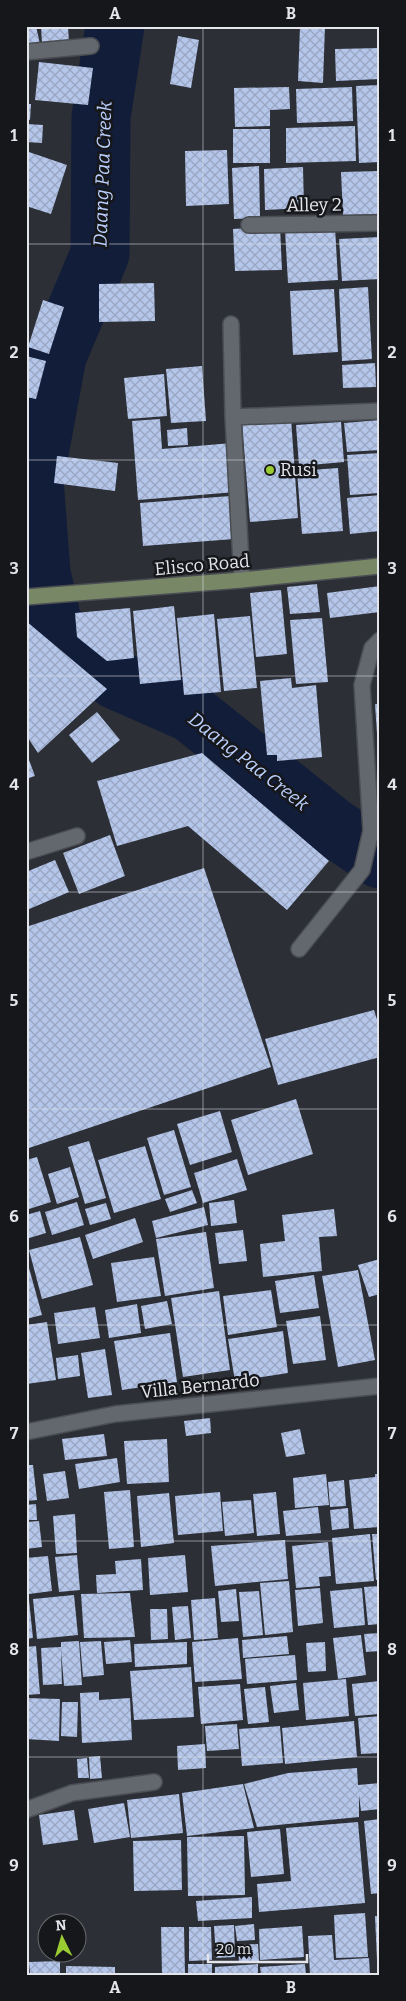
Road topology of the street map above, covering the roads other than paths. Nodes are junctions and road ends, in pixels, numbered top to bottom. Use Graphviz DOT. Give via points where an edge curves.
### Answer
graph roads {
  1 [pos="91,46"];
  2 [pos="26,52"];
  3 [pos="380,223"];
  4 [pos="249,225"];
  5 [pos="231,324"];
  6 [pos="380,411"];
  7 [pos="234,417"];
  8 [pos="380,566"];
  9 [pos="242,580"];
  10 [pos="26,598"];
  11 [pos="380,640"];
  12 [pos="77,836"];
  13 [pos="26,852"];
  14 [pos="299,949"];
  15 [pos="380,1386"];
  16 [pos="26,1432"];
  17 [pos="154,1782"];
  18 [pos="26,1810"];
  1 -- 2 [label="street"];
  3 -- 4 [label="street, Alley 2"];
  5 -- 7 [label="street"];
  6 -- 7 [label="street"];
  7 -- 9 [label="street"];
  8 -- 9 [label="main road, Elisco Road"];
  9 -- 10 [label="main road, Elisco Road"];
  11 -- 14 [label="street" via="372,648 362,685 370,831 362,870"];
  12 -- 13 [label="street"];
  15 -- 16 [label="street, Villa Bernardo" via="115,1414"];
  17 -- 18 [label="street" via="72,1793"];
}
